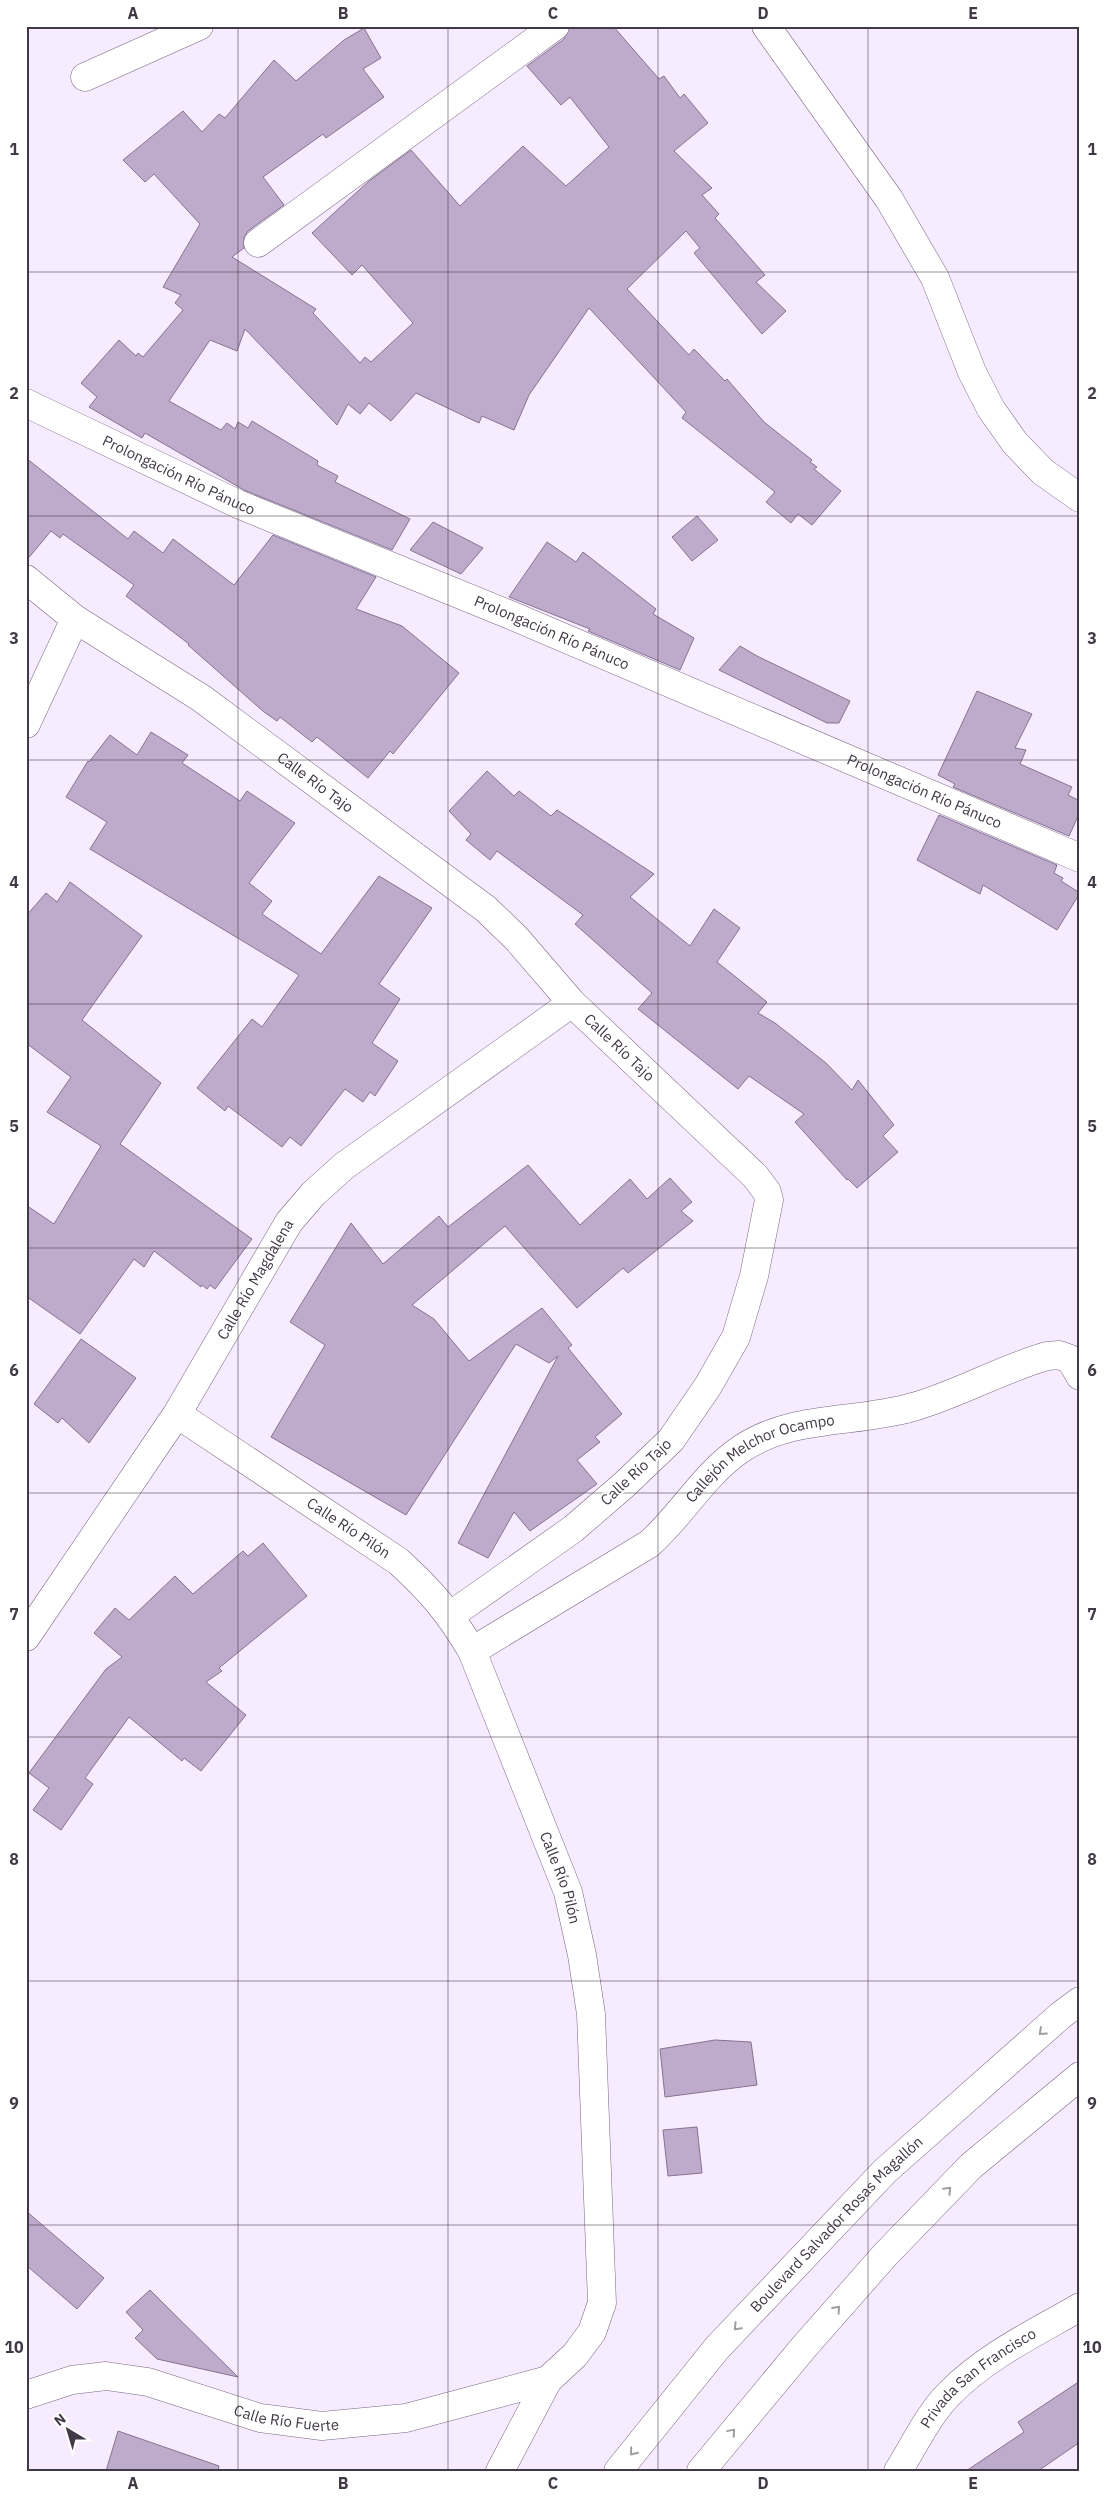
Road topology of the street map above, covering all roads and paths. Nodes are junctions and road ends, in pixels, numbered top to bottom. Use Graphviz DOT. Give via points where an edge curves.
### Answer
graph roads {
  1 [pos="199,26"];
  2 [pos="555,26"];
  3 [pos="766,26"];
  4 [pos="85,77"];
  5 [pos="258,243"];
  6 [pos="26,403"];
  7 [pos="1080,498"];
  8 [pos="26,579"];
  9 [pos="75,619"];
  10 [pos="26,724"];
  11 [pos="1080,858"];
  12 [pos="572,1002"];
  13 [pos="1080,1376"];
  14 [pos="177,1414"];
  15 [pos="451,1615"];
  16 [pos="26,1637"];
  17 [pos="472,1650"];
  18 [pos="1080,2002"];
  19 [pos="1080,2076"];
  20 [pos="1080,2307"];
  21 [pos="548,2380"];
  22 [pos="26,2395"];
  23 [pos="500,2471"];
  24 [pos="618,2471"];
  25 [pos="701,2471"];
  26 [pos="898,2471"];
  1 -- 4 [label="main road"];
  2 -- 5 [label="main road"];
  3 -- 7 [label="main road" via="893,207 935,278 972,372 991,409 1015,443 1043,472"];
  6 -- 11 [label="main road, Prolongación Río Pánuco" via="238,504 518,618"];
  8 -- 9 [label="main road, Calle Río Tajo"];
  9 -- 10 [label="main road"];
  9 -- 12 [label="main road, Calle Río Tajo" via="201,698 486,909 540,963"];
  12 -- 14 [label="main road, Calle Río Magdalena" via="344,1166 314,1194 289,1222"];
  12 -- 15 [label="main road, Calle Río Tajo" via="755,1176 766,1192 769,1200 754,1276 736,1337 671,1440 573,1529"];
  13 -- 17 [label="main road, Callejón Melchor Ocampo" via="1070,1359 1047,1356 913,1407 868,1416 815,1421 774,1432 722,1464 649,1544"];
  14 -- 15 [label="main road, Calle Río Pilón" via="398,1561"];
  14 -- 16 [label="main road, Calle Río Magdalena"];
  15 -- 17 [label="main road, Calle Río Pilón"];
  17 -- 21 [label="main road, Calle Río Pilón" via="568,1892 591,2014 602,2302 592,2332 575,2355"];
  18 -- 24 [label="main road, Boulevard Salvador Rosas Magallón, one-way" via="885,2171 717,2348"];
  25 -- 19 [label="main road, one-way" via="885,2255 971,2166"];
  20 -- 26 [label="main road, Privada San Francisco" via="998,2354 972,2373 948,2395"];
  21 -- 22 [label="main road, Calle Río Fuerte" via="406,2418 322,2426 260,2418 148,2382 106,2376 72,2380"];
  21 -- 23 [label="main road, Calle Río Pilón"];
}
